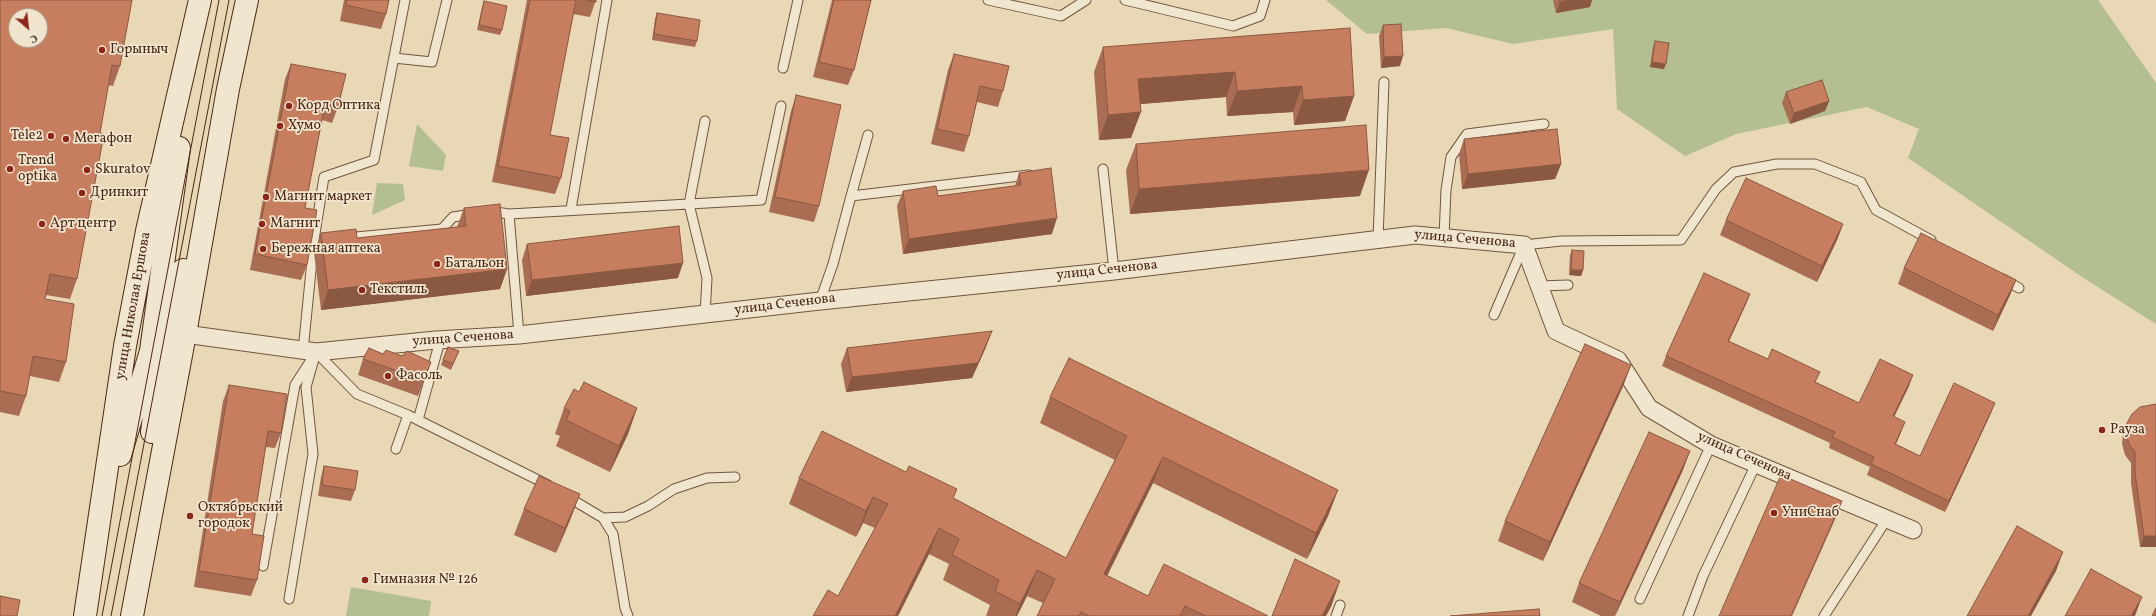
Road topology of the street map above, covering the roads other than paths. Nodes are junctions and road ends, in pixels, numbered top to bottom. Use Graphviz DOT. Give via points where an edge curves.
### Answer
graph roads {
  1 [pos="200,0"];
  2 [pos="236,0"];
  3 [pos="247,0"];
  4 [pos="405,0"];
  5 [pos="447,0"];
  6 [pos="606,0"];
  7 [pos="798,0"];
  8 [pos="988,0"];
  9 [pos="1086,0"];
  10 [pos="1125,0"];
  11 [pos="1265,0"];
  12 [pos="394,58"];
  13 [pos="783,68"];
  14 [pos="1384,82"];
  15 [pos="228,89"];
  16 [pos="781,106"];
  17 [pos="705,121"];
  18 [pos="1544,124"];
  19 [pos="868,135"];
  20 [pos="1103,169"];
  21 [pos="1037,174"];
  22 [pos="851,196"];
  23 [pos="689,204"];
  24 [pos="571,209"];
  25 [pos="509,214"];
  26 [pos="337,238"];
  27 [pos="1444,238"];
  28 [pos="1378,239"];
  29 [pos="1938,243"];
  30 [pos="1524,245"];
  31 [pos="1114,271"];
  32 [pos="1992,273"];
  33 [pos="1568,285"];
  34 [pos="1539,286"];
  35 [pos="2019,288"];
  36 [pos="820,301"];
  37 [pos="705,315"];
  38 [pos="1494,315"];
  39 [pos="185,334"];
  40 [pos="518,335"];
  41 [pos="436,340"];
  42 [pos="310,351"];
  43 [pos="408,415"];
  44 [pos="418,420"];
  45 [pos="1711,445"];
  46 [pos="396,449"];
  47 [pos="1756,464"];
  48 [pos="735,477"];
  49 [pos="603,518"];
  50 [pos="1887,519"];
  51 [pos="1913,530"];
  52 [pos="263,566"];
  53 [pos="289,599"];
  54 [pos="1640,599"];
  55 [pos="1340,604"];
  56 [pos="85,616"];
  57 [pos="131,616"];
  58 [pos="628,616"];
  59 [pos="1336,616"];
  60 [pos="1688,616"];
  61 [pos="1824,616"];
  1 -- 56 [label="main road" via="151,351 98,528"];
  2 -- 15 [label="main road"];
  3 -- 15 [label="main road"];
  4 -- 12 [label="lane"];
  5 -- 12 [label="lane" via="432,62"];
  6 -- 24 [label="lane"];
  7 -- 13 [label="lane"];
  8 -- 9 [label="lane" via="1061,16"];
  10 -- 11 [label="lane" via="1233,26 1260,16"];
  12 -- 42 [label="lane" via="374,160 324,177"];
  14 -- 28 [label="lane"];
  15 -- 39 [label="main road"];
  15 -- 57 [label="main road" via="162,352"];
  16 -- 23 [label="lane" via="761,200"];
  17 -- 23 [label="lane"];
  18 -- 27 [label="lane" via="1467,134 1451,156 1446,190"];
  19 -- 22 [label="lane"];
  20 -- 31 [label="lane"];
  21 -- 22 [label="lane"];
  22 -- 36 [label="lane"];
  23 -- 24 [label="lane"];
  23 -- 37 [label="lane" via="707,278"];
  24 -- 25 [label="lane"];
  25 -- 26 [label="lane" via="490,211 453,217 442,229"];
  25 -- 40 [label="lane"];
  27 -- 28 [label="street, улица Сеченова" via="1415,235"];
  27 -- 30 [label="street, улица Сеченова"];
  28 -- 31 [label="street, улица Сеченова"];
  29 -- 30 [label="lane" via="1876,210 1861,182 1815,164 1777,164 1734,172 1716,189 1681,240 1560,240"];
  30 -- 34 [label="street, улица Сеченова"];
  30 -- 38 [label="lane"];
  31 -- 36 [label="street, улица Сеченова"];
  32 -- 35 [label="lane"];
  33 -- 34 [label="lane"];
  34 -- 45 [label="street, улица Сеченова" via="1556,331 1618,360 1649,408"];
  36 -- 37 [label="street, улица Сеченова"];
  37 -- 40 [label="street, улица Сеченова"];
  39 -- 42 [label="street, улица Сеченова"];
  39 -- 57 [label="main road"];
  40 -- 41 [label="street, улица Сеченова"];
  41 -- 42 [label="street, улица Сеченова"];
  41 -- 44 [label="lane" via="438,348"];
  42 -- 43 [label="lane" via="357,394"];
  42 -- 52 [label="lane" via="295,384"];
  42 -- 53 [label="lane" via="306,387 313,454"];
  43 -- 44 [label="lane"];
  43 -- 46 [label="lane"];
  44 -- 49 [label="lane" via="540,480"];
  45 -- 47 [label="street, улица Сеченова"];
  45 -- 54 [label="lane"];
  47 -- 50 [label="street, улица Сеченова"];
  47 -- 60 [label="lane" via="1703,576"];
  48 -- 49 [label="lane" via="708,478 674,488 648,506 625,517"];
  49 -- 58 [label="lane" via="613,534"];
  50 -- 51 [label="street, улица Сеченова"];
  50 -- 61 [label="lane"];
  55 -- 59 [label="lane"];
}
